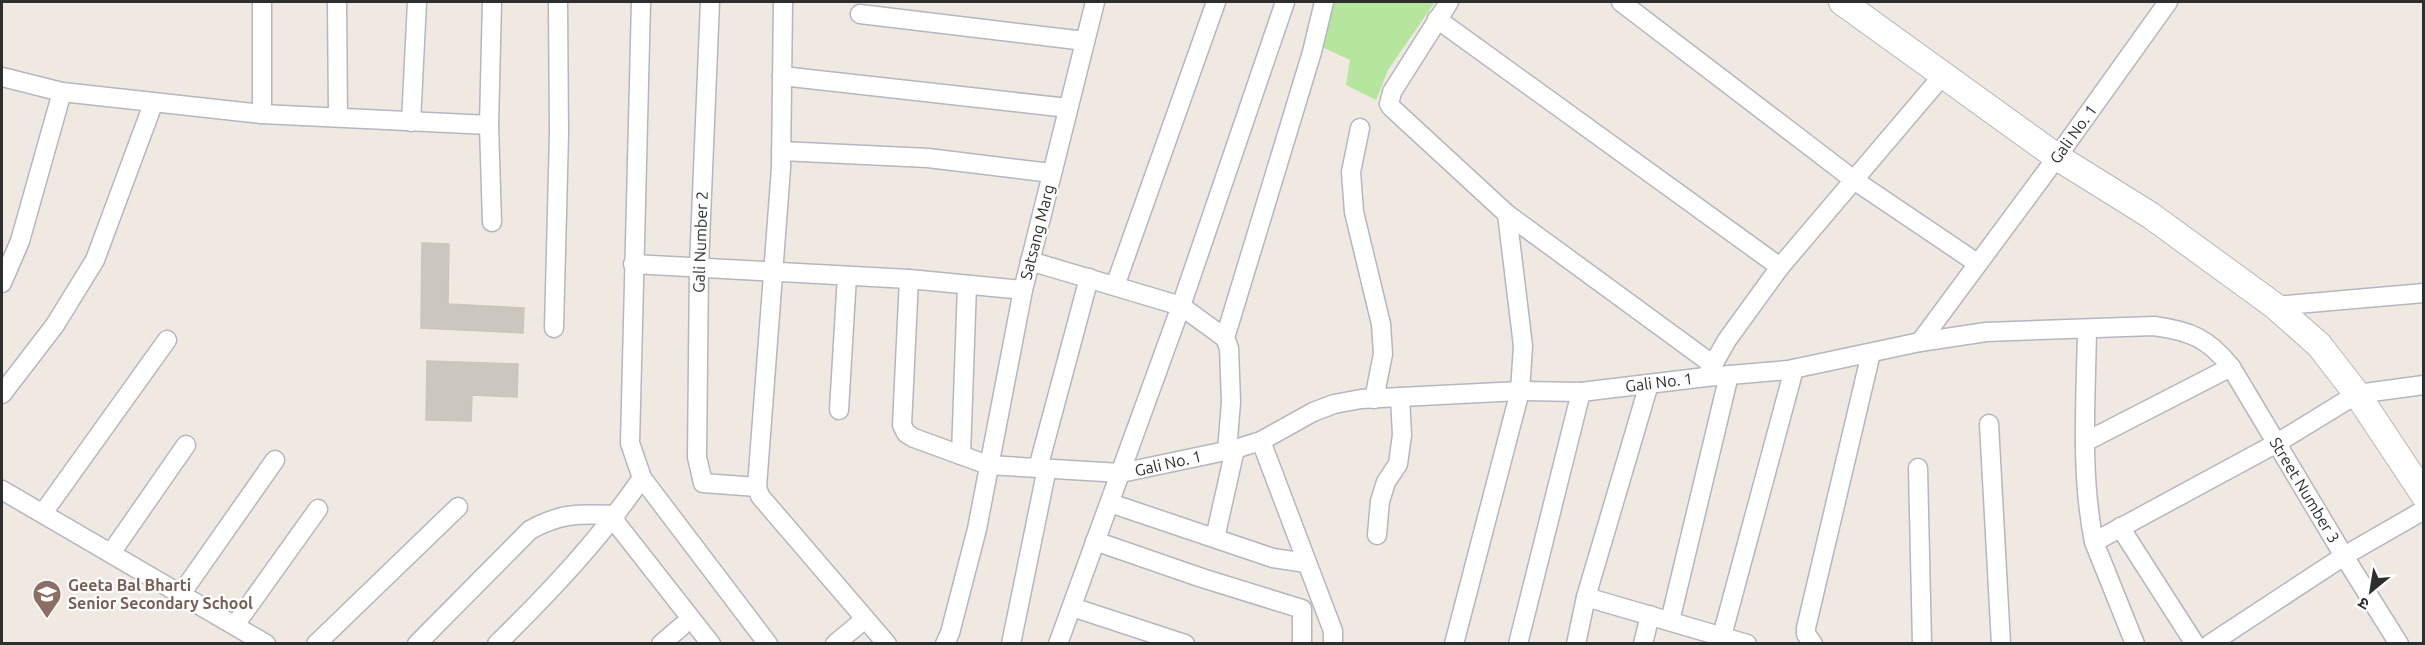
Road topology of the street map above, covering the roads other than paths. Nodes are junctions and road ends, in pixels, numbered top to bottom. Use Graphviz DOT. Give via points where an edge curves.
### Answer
graph roads {
  1 [pos="262,2"];
  2 [pos="337,2"];
  3 [pos="417,2"];
  4 [pos="492,2"];
  5 [pos="558,2"];
  6 [pos="640,2"];
  7 [pos="710,2"];
  8 [pos="783,2"];
  9 [pos="1095,2"];
  10 [pos="1216,2"];
  11 [pos="1324,2"];
  12 [pos="1449,2"];
  13 [pos="1622,2"];
  14 [pos="1842,2"];
  15 [pos="2168,2"];
  16 [pos="1281,3"];
  17 [pos="860,14"];
  18 [pos="1437,19"];
  19 [pos="1085,41"];
  20 [pos="1943,75"];
  21 [pos="782,76"];
  22 [pos="2,81"];
  23 [pos="62,92"];
  24 [pos="153,104"];
  25 [pos="1068,108"];
  26 [pos="262,114"];
  27 [pos="338,116"];
  28 [pos="411,122"];
  29 [pos="489,125"];
  30 [pos="1360,128"];
  31 [pos="782,151"];
  32 [pos="2071,165"];
  33 [pos="1051,173"];
  34 [pos="1854,180"];
  35 [pos="1507,214"];
  36 [pos="492,222"];
  37 [pos="1030,261"];
  38 [pos="1977,263"];
  39 [pos="633,264"];
  40 [pos="699,266"];
  41 [pos="1780,267"];
  42 [pos="773,272"];
  43 [pos="848,276"];
  44 [pos="1089,278"];
  45 [pos="909,279"];
  46 [pos="2,283"];
  47 [pos="967,285"];
  48 [pos="1114,286"];
  49 [pos="1023,290"];
  50 [pos="2424,293"];
  51 [pos="1181,306"];
  52 [pos="2275,306"];
  53 [pos="554,328"];
  54 [pos="2087,329"];
  55 [pos="1225,338"];
  56 [pos="166,340"];
  57 [pos="1920,342"];
  58 [pos="1871,353"];
  59 [pos="2231,367"];
  60 [pos="1794,369"];
  61 [pos="1709,370"];
  62 [pos="1729,375"];
  63 [pos="1649,384"];
  64 [pos="2424,385"];
  65 [pos="1520,391"];
  66 [pos="1581,392"];
  67 [pos="2,394"];
  68 [pos="2357,394"];
  69 [pos="1400,397"];
  70 [pos="1374,399"];
  71 [pos="839,410"];
  72 [pos="1989,424"];
  73 [pos="1261,441"];
  74 [pos="2085,442"];
  75 [pos="2277,443"];
  76 [pos="186,446"];
  77 [pos="1231,450"];
  78 [pos="961,455"];
  79 [pos="275,460"];
  80 [pos="988,465"];
  81 [pos="1043,468"];
  82 [pos="1918,468"];
  83 [pos="1121,472"];
  84 [pos="642,478"];
  85 [pos="757,487"];
  86 [pos="2,490"];
  87 [pos="2424,495"];
  88 [pos="1110,502"];
  89 [pos="458,507"];
  90 [pos="318,509"];
  91 [pos="2424,510"];
  92 [pos="42,513"];
  93 [pos="615,517"];
  94 [pos="2120,527"];
  95 [pos="1377,535"];
  96 [pos="1215,538"];
  97 [pos="1095,541"];
  98 [pos="2094,542"];
  99 [pos="111,553"];
  100 [pos="2343,556"];
  101 [pos="1306,563"];
  102 [pos="182,594"];
  103 [pos="1586,597"];
  104 [pos="1072,607"];
  105 [pos="1650,615"];
  106 [pos="865,619"];
  107 [pos="1670,621"];
  108 [pos="235,625"];
  109 [pos="682,626"];
  110 [pos="1722,636"];
  111 [pos="952,640"];
  112 [pos="1807,640"];
  113 [pos="266,644"];
  114 [pos="316,644"];
  115 [pos="417,644"];
  116 [pos="497,644"];
  117 [pos="660,644"];
  118 [pos="711,644"];
  119 [pos="768,644"];
  120 [pos="835,644"];
  121 [pos="886,644"];
  122 [pos="1011,644"];
  123 [pos="1058,644"];
  124 [pos="1185,644"];
  125 [pos="1302,644"];
  126 [pos="1333,644"];
  127 [pos="1454,644"];
  128 [pos="1518,644"];
  129 [pos="1576,644"];
  130 [pos="1643,644"];
  131 [pos="1747,644"];
  132 [pos="1922,644"];
  133 [pos="2001,644"];
  134 [pos="2135,644"];
  135 [pos="2195,644"];
  136 [pos="2210,644"];
  137 [pos="2399,644"];
  1 -- 26 [label="street"];
  2 -- 27 [label="street"];
  3 -- 28 [label="street"];
  4 -- 29 [label="street"];
  5 -- 53 [label="street"];
  6 -- 39 [label="street"];
  7 -- 40 [label="street, Gali Number 2"];
  8 -- 21 [label="street"];
  9 -- 19 [label="street, Satsang Marg"];
  10 -- 48 [label="street"];
  11 -- 55 [label="street"];
  12 -- 18 [label="street"];
  13 -- 34 [label="street"];
  14 -- 20 [label="street"];
  15 -- 32 [label="street, Gali No. 1"];
  16 -- 51 [label="street"];
  17 -- 19 [label="street"];
  18 -- 35 [label="street" via="1392,92 1389,104"];
  18 -- 41 [label="street"];
  19 -- 25 [label="street, Satsang Marg"];
  20 -- 32 [label="street"];
  20 -- 34 [label="street"];
  21 -- 25 [label="street"];
  21 -- 31 [label="street"];
  22 -- 23 [label="street"];
  23 -- 24 [label="street"];
  23 -- 46 [label="street" via="20,241"];
  24 -- 26 [label="street"];
  24 -- 67 [label="street" via="95,260 56,324"];
  25 -- 33 [label="street, Satsang Marg"];
  26 -- 27 [label="street"];
  27 -- 28 [label="street"];
  28 -- 29 [label="street"];
  29 -- 36 [label="street"];
  30 -- 70 [label="street" via="1351,172 1354,212 1381,324 1383,354"];
  31 -- 33 [label="street" via="928,158"];
  31 -- 42 [label="street"];
  32 -- 38 [label="street, Gali No. 1"];
  32 -- 52 [label="street" via="2150,215"];
  33 -- 37 [label="street, Satsang Marg"];
  34 -- 38 [label="street"];
  34 -- 41 [label="street"];
  35 -- 61 [label="street"];
  35 -- 65 [label="street" via="1523,346"];
  37 -- 44 [label="street"];
  37 -- 49 [label="street, Satsang Marg"];
  38 -- 57 [label="street, Gali No. 1"];
  39 -- 40 [label="street"];
  39 -- 84 [label="street" via="629,426"];
  40 -- 42 [label="street"];
  40 -- 85 [label="street, Gali Number 2" via="697,457 703,483"];
  41 -- 61 [label="street"];
  42 -- 43 [label="street"];
  42 -- 85 [label="street"];
  43 -- 45 [label="street"];
  43 -- 71 [label="street"];
  44 -- 48 [label="street"];
  44 -- 81 [label="street"];
  45 -- 47 [label="street"];
  45 -- 78 [label="street, Gali No. 1" via="902,425 914,438"];
  47 -- 49 [label="street"];
  47 -- 78 [label="street"];
  48 -- 51 [label="street"];
  49 -- 80 [label="street, Satsang Marg"];
  50 -- 52 [label="street"];
  51 -- 55 [label="street"];
  51 -- 83 [label="street"];
  52 -- 68 [label="street" via="2319,345"];
  54 -- 57 [label="street" via="1986,332"];
  54 -- 59 [label="street, Street Number 3" via="2154,326 2182,330 2207,341"];
  54 -- 74 [label="street"];
  55 -- 77 [label="street"];
  56 -- 92 [label="street"];
  57 -- 58 [label="street, Gali No. 1"];
  58 -- 60 [label="street, Gali No. 1"];
  58 -- 112 [label="street"];
  59 -- 74 [label="street"];
  59 -- 75 [label="street, Street Number 3"];
  60 -- 62 [label="street, Gali No. 1"];
  60 -- 110 [label="street"];
  61 -- 62 [label="street, Gali No. 1"];
  61 -- 63 [label="street, Gali No. 1"];
  62 -- 107 [label="street"];
  63 -- 66 [label="street, Gali No. 1"];
  63 -- 103 [label="street"];
  64 -- 68 [label="street"];
  65 -- 66 [label="street, Gali No. 1"];
  65 -- 69 [label="street, Gali No. 1"];
  65 -- 127 [label="street"];
  66 -- 128 [label="street"];
  68 -- 75 [label="street"];
  68 -- 87 [label="street"];
  69 -- 70 [label="street, Gali No. 1"];
  69 -- 95 [label="street" via="1402,435 1398,464 1383,491"];
  70 -- 73 [label="street, Gali No. 1" via="1334,404"];
  72 -- 133 [label="street"];
  73 -- 77 [label="street, Gali No. 1"];
  73 -- 101 [label="street"];
  74 -- 98 [label="street" via="2088,511"];
  75 -- 94 [label="street"];
  75 -- 100 [label="street, Street Number 3"];
  76 -- 99 [label="street"];
  77 -- 83 [label="street, Gali No. 1"];
  77 -- 96 [label="street"];
  78 -- 80 [label="street, Gali No. 1"];
  79 -- 102 [label="street"];
  80 -- 81 [label="street, Gali No. 1"];
  80 -- 111 [label="street, Satsang Marg"];
  81 -- 83 [label="street, Gali No. 1"];
  81 -- 122 [label="street"];
  82 -- 132 [label="street"];
  83 -- 88 [label="street"];
  84 -- 93 [label="street"];
  84 -- 119 [label="street"];
  85 -- 106 [label="street" via="760,496"];
  86 -- 92 [label="street"];
  88 -- 96 [label="street"];
  88 -- 97 [label="street"];
  89 -- 114 [label="street"];
  90 -- 108 [label="street"];
  91 -- 100 [label="street"];
  92 -- 99 [label="street"];
  93 -- 115 [label="street" via="573,514 550,519 530,530"];
  93 -- 116 [label="street"];
  93 -- 118 [label="street"];
  94 -- 98 [label="street"];
  94 -- 135 [label="street"];
  96 -- 101 [label="street" via="1273,558"];
  97 -- 104 [label="street"];
  97 -- 125 [label="street" via="1302,609"];
  98 -- 134 [label="street"];
  99 -- 102 [label="street"];
  100 -- 136 [label="street"];
  100 -- 137 [label="street, Street Number 3"];
  101 -- 126 [label="street" via="1333,631"];
  102 -- 108 [label="street"];
  103 -- 105 [label="street"];
  103 -- 129 [label="street"];
  104 -- 123 [label="street"];
  104 -- 124 [label="street"];
  105 -- 107 [label="street"];
  105 -- 130 [label="street"];
  106 -- 120 [label="street"];
  106 -- 121 [label="street"];
  107 -- 110 [label="street"];
  108 -- 113 [label="street"];
  109 -- 117 [label="street"];
  110 -- 131 [label="street"];
}
